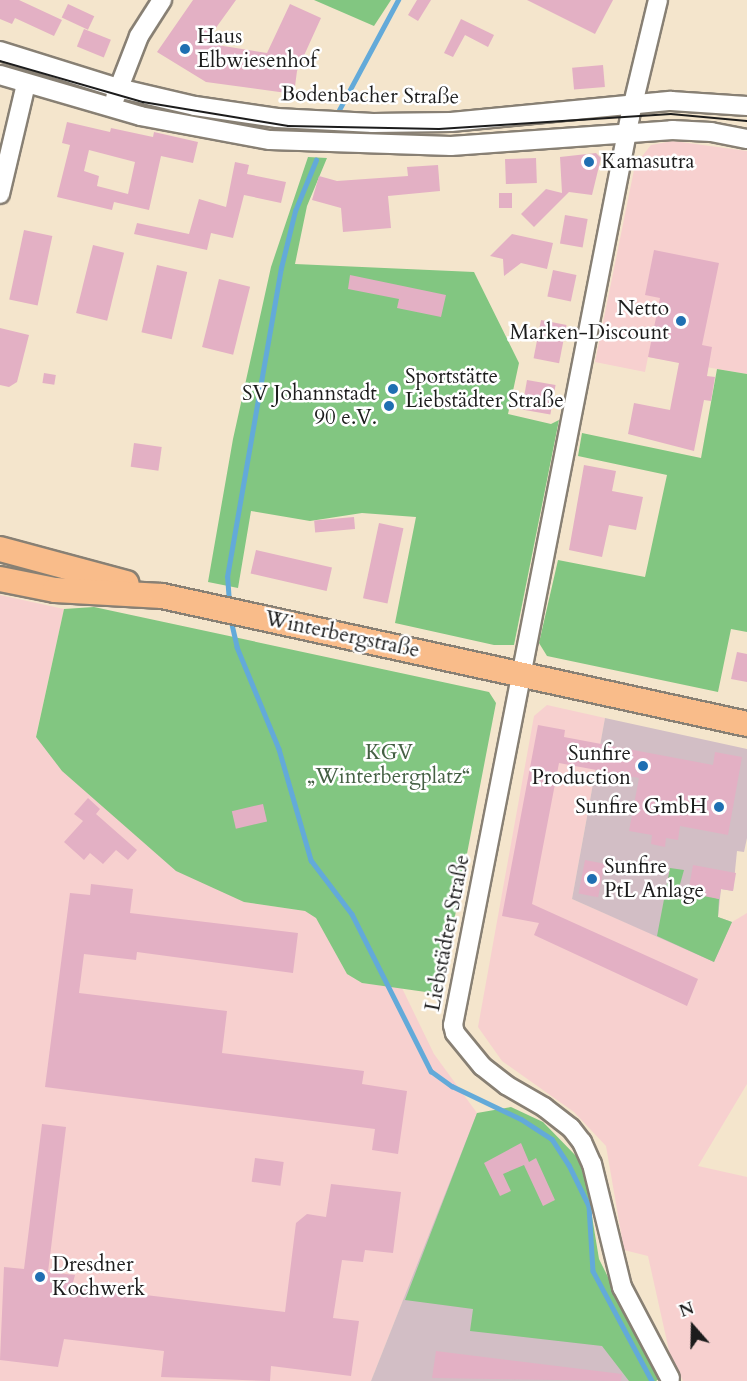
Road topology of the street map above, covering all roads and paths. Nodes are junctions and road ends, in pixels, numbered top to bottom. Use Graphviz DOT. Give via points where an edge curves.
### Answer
graph roads {
  1 [pos="162,0"];
  2 [pos="658,0"];
  3 [pos="0,51"];
  4 [pos="0,75"];
  5 [pos="26,84"];
  6 [pos="118,88"];
  7 [pos="633,105"];
  8 [pos="747,106"];
  9 [pos="112,109"];
  10 [pos="627,133"];
  11 [pos="747,139"];
  12 [pos="0,194"];
  13 [pos="0,549"];
  14 [pos="0,579"];
  15 [pos="162,596"];
  16 [pos="522,674"];
  17 [pos="747,724"];
  18 [pos="670,1378"];
  1 -- 6 [label="street" via="139,36"];
  2 -- 7 [label="street"];
  3 -- 6 [label="street, Bodenbacher Straße"];
  4 -- 5 [label="street"];
  5 -- 9 [label="street"];
  5 -- 12 [label="street"];
  6 -- 7 [label="street, Bodenbacher Straße" via="195,106 278,118 374,123 451,122"];
  6 -- 9 [label="street"];
  7 -- 8 [label="street, Bodenbacher Straße" via="670,101"];
  7 -- 10 [label="street"];
  9 -- 10 [label="street" via="186,127 270,140 338,145 451,146"];
  10 -- 11 [label="street" via="711,132"];
  10 -- 16 [label="street, Liebstädter Straße"];
  13 -- 15 [label="main road, Winterbergstraße" via="141,585"];
  14 -- 15 [label="main road, Winterbergstraße" via="55,590"];
  15 -- 16 [label="main road, Winterbergstraße"];
  16 -- 17 [label="main road, Winterbergstraße"];
  16 -- 18 [label="street, Liebstädter Straße" via="453,1025 482,1066 506,1086 544,1107 582,1142 592,1164 622,1287"];
}
